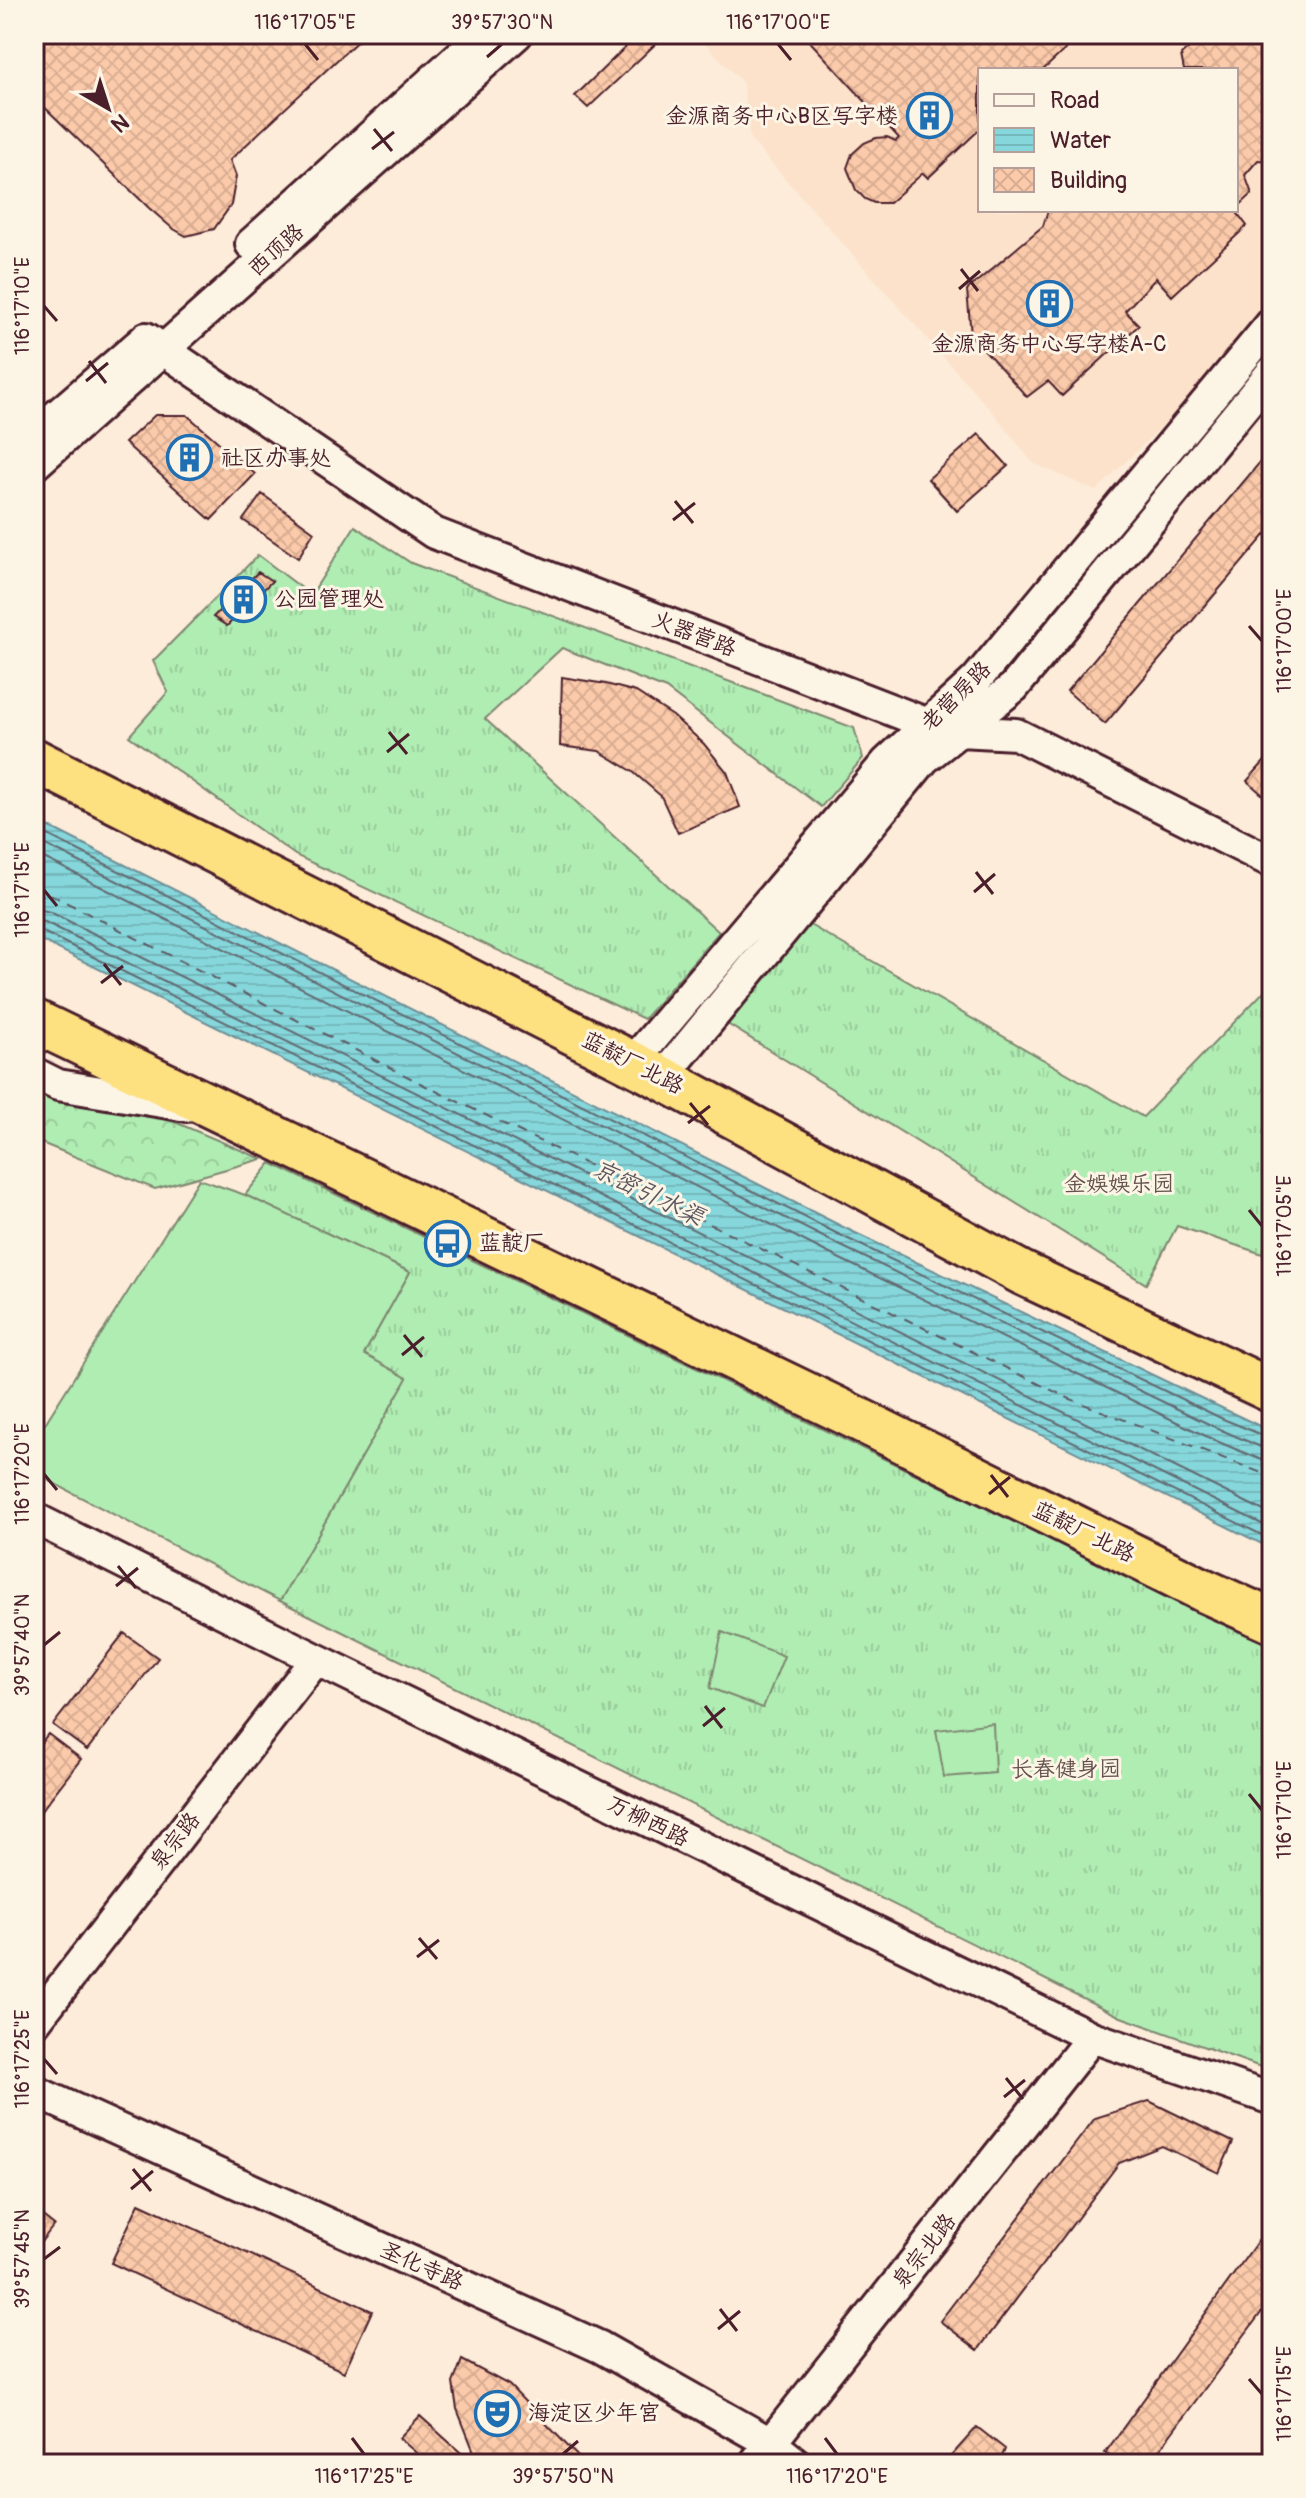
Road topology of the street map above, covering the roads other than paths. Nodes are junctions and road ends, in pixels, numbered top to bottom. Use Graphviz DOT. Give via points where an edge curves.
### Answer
graph roads {
  1 [pos="484,34"];
  2 [pos="517,34"];
  3 [pos="1272,323"];
  4 [pos="154,344"];
  5 [pos="1272,372"];
  6 [pos="34,435"];
  7 [pos="34,465"];
  8 [pos="928,724"];
  9 [pos="959,731"];
  10 [pos="34,760"];
  11 [pos="1272,862"];
  12 [pos="34,1021"];
  13 [pos="647,1070"];
  14 [pos="34,1073"];
  15 [pos="220,1111"];
  16 [pos="1272,1391"];
  17 [pos="34,1518"];
  18 [pos="1272,1621"];
  19 [pos="316,1659"];
  20 [pos="34,2023"];
  21 [pos="1092,2037"];
  22 [pos="34,2091"];
  23 [pos="1272,2099"];
  24 [pos="763,2454"];
  25 [pos="797,2464"];
  1 -- 4 [label="street, 西顶路"];
  2 -- 4 [label="street, 西顶路"];
  3 -- 8 [label="street, 老营房路" via="976,680"];
  4 -- 6 [label="street, 西顶路"];
  4 -- 7 [label="street, 西顶路"];
  4 -- 8 [label="street, 火器营路" via="434,533"];
  5 -- 9 [label="street, 老营房路" via="1014,687"];
  8 -- 9 [label="street, 火器营路"];
  8 -- 13 [label="street, 老营房路" via="887,762"];
  9 -- 11 [label="street, 火器营路" via="1016,734"];
  9 -- 13 [label="street, 老营房路" via="924,759"];
  10 -- 13 [label="highway, 蓝靛厂北路"];
  12 -- 15 [label="highway, 蓝靛厂北路"];
  13 -- 16 [label="highway, 蓝靛厂北路" via="1022,1273"];
  14 -- 15 [label="street" via="58,1085"];
  15 -- 18 [label="highway, 蓝靛厂北路"];
  17 -- 19 [label="street, 万柳西路"];
  19 -- 20 [label="street, 泉宗路"];
  19 -- 21 [label="street, 万柳西路"];
  21 -- 23 [label="street, 万柳西路"];
  21 -- 24 [label="street, 泉宗北路"];
  22 -- 24 [label="street, 圣化寺路" via="600,2347"];
  24 -- 25 [label="street, 圣化寺路"];
}
